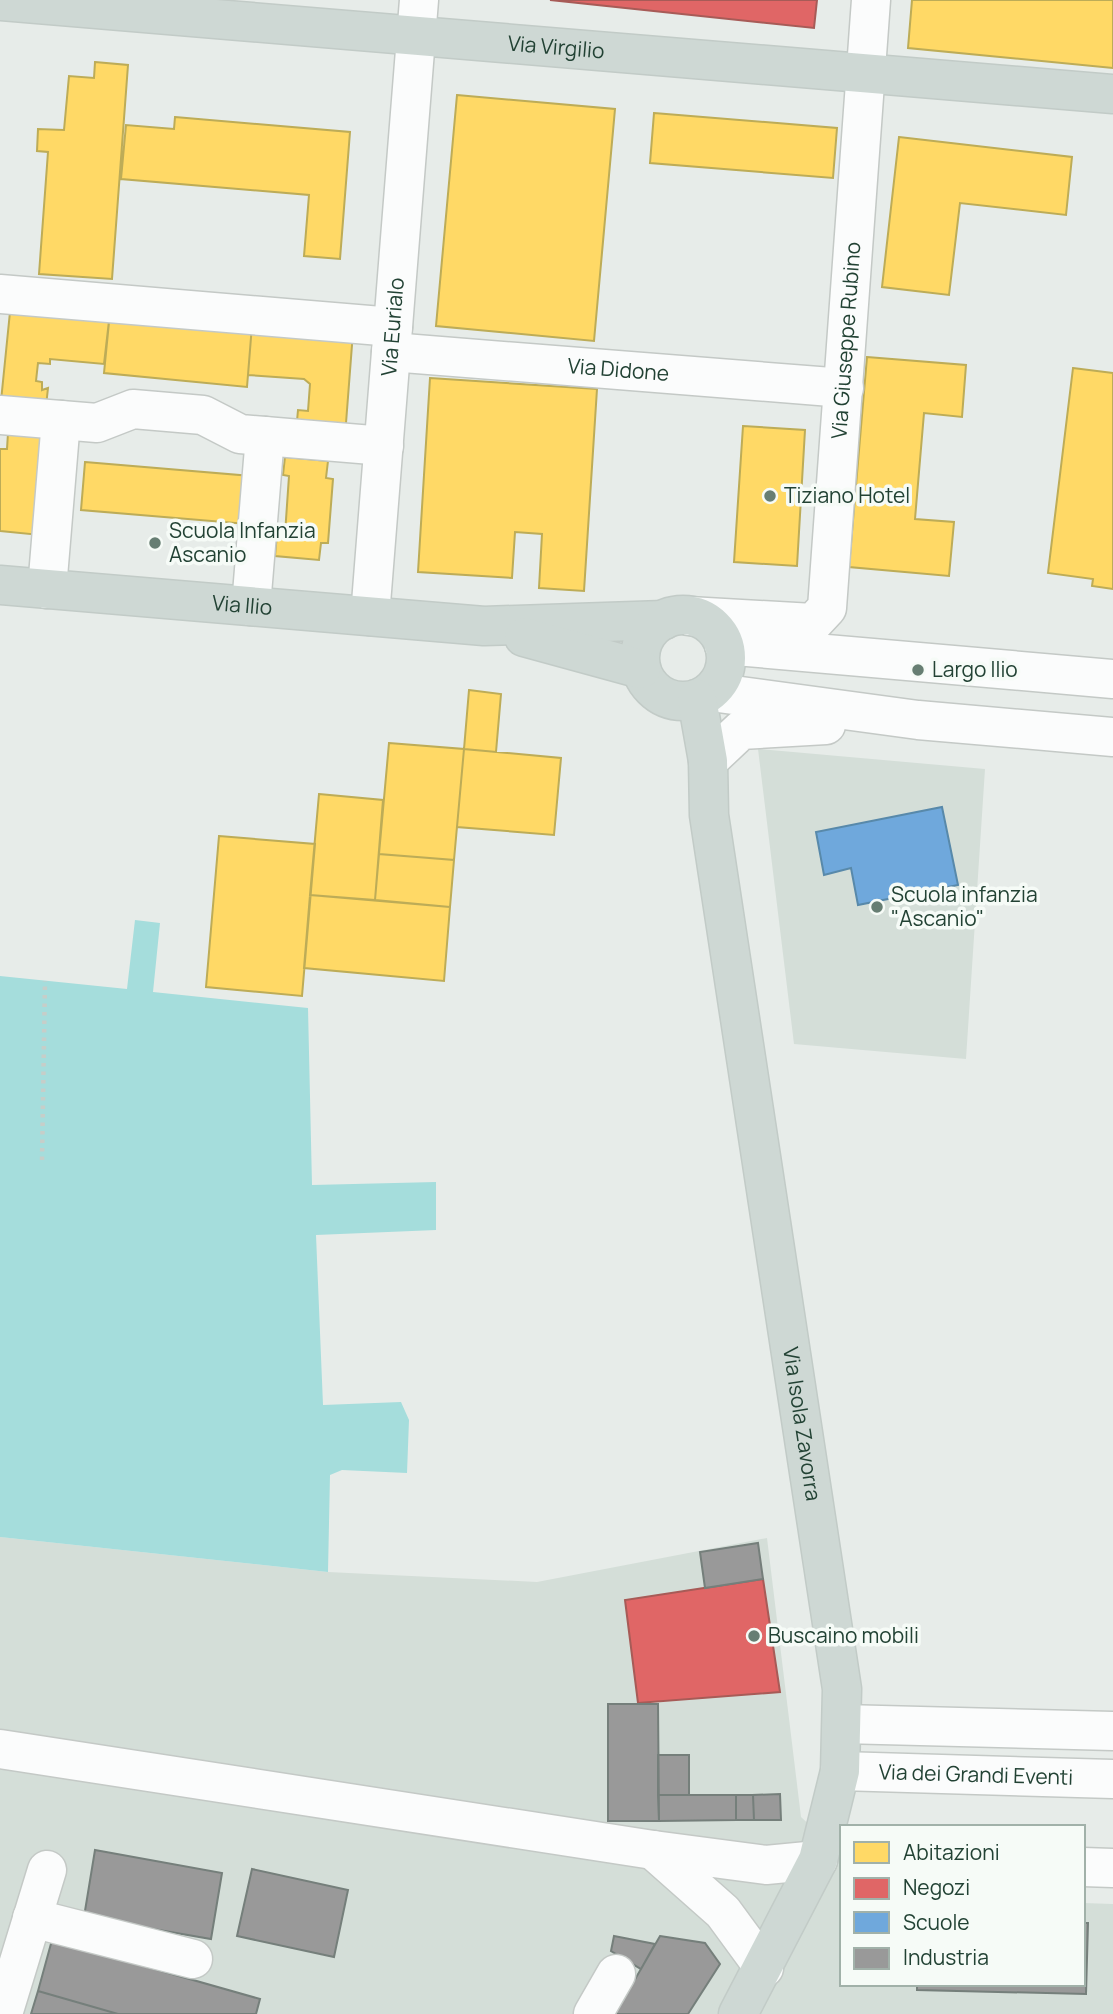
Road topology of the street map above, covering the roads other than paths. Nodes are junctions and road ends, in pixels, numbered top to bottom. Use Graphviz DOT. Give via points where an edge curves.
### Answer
graph roads {
  1 [pos="871,0"];
  2 [pos="0,1"];
  3 [pos="417,18"];
  4 [pos="867,74"];
  5 [pos="1113,94"];
  6 [pos="0,294"];
  7 [pos="392,340"];
  8 [pos="844,388"];
  9 [pos="0,415"];
  10 [pos="61,420"];
  11 [pos="265,436"];
  12 [pos="384,446"];
  13 [pos="0,585"];
  14 [pos="47,589"];
  15 [pos="251,606"];
  16 [pos="370,616"];
  17 [pos="676,618"];
  18 [pos="484,626"];
  19 [pos="723,645"];
  20 [pos="1113,679"];
  21 [pos="678,689"];
  22 [pos="918,720"];
  23 [pos="1113,737"];
  24 [pos="708,761"];
  25 [pos="709,815"];
  26 [pos="842,1724"];
  27 [pos="1113,1731"];
  28 [pos="0,1749"];
  29 [pos="840,1771"];
  30 [pos="1113,1779"];
  31 [pos="653,1850"];
  32 [pos="818,1860"];
  33 [pos="1085,1867"];
  34 [pos="1113,1868"];
  35 [pos="47,1870"];
  36 [pos="32,1918"];
  37 [pos="193,1959"];
  38 [pos="764,1968"];
  39 [pos="616,1974"];
  40 [pos="3,2014"];
  41 [pos="593,2014"];
  42 [pos="738,2014"];
  1 -- 4 [label="street, Via Giuseppe Rubino"];
  2 -- 3 [label="main road, Via Virgilio"];
  3 -- 4 [label="main road, Via Virgilio"];
  3 -- 7 [label="street, Via Eurialo"];
  4 -- 5 [label="main road, Via Virgilio"];
  4 -- 8 [label="street, Via Giuseppe Rubino"];
  6 -- 7 [label="street, Via Didone"];
  7 -- 8 [label="street, Via Didone"];
  7 -- 12 [label="street, Via Eurialo"];
  8 -- 17 [label="street, Via Giuseppe Rubino" via="827,608 813,623"];
  9 -- 10 [label="street"];
  10 -- 11 [label="street" via="97,423 133,409 203,415 240,434"];
  10 -- 14 [label="street"];
  11 -- 12 [label="street"];
  11 -- 15 [label="street"];
  12 -- 16 [label="street, Via Eurialo"];
  13 -- 14 [label="main road, Via Ilio"];
  14 -- 15 [label="main road, Via Ilio"];
  15 -- 16 [label="main road, Via Ilio"];
  16 -- 18 [label="main road, Via Ilio"];
  17 -- 18 [label="main road, Via Ilio"];
  17 -- 19 [label="main road" via="712,627"];
  17 -- 21 [label="main road" via="652,628 644,640"];
  18 -- 21 [label="main road, Via Ilio"];
  19 -- 20 [label="street"];
  19 -- 21 [label="main road" via="725,666"];
  21 -- 22 [label="street"];
  21 -- 24 [label="main road, Via Isola Zavorra"];
  21 -- 25 [label="main road, Via Isola Zavorra"];
  22 -- 23 [label="street"];
  22 -- 24 [label="street" via="741,730"];
  24 -- 25 [label="main road, Via Isola Zavorra"];
  25 -- 26 [label="main road, Via Isola Zavorra" via="842,1689"];
  26 -- 27 [label="street"];
  26 -- 29 [label="main road, Via Isola Zavorra"];
  28 -- 31 [label="street"];
  29 -- 30 [label="street, Via dei Grandi Eventi"];
  29 -- 32 [label="main road, Via Isola Zavorra"];
  31 -- 32 [label="street" via="765,1865"];
  31 -- 38 [label="street" via="723,1912"];
  32 -- 38 [label="main road, Via Isola Zavorra"];
  33 -- 34 [label="street"];
  35 -- 36 [label="street"];
  36 -- 37 [label="street"];
  36 -- 40 [label="street"];
  38 -- 42 [label="main road, Via Isola Zavorra"];
  39 -- 41 [label="street"];
}
